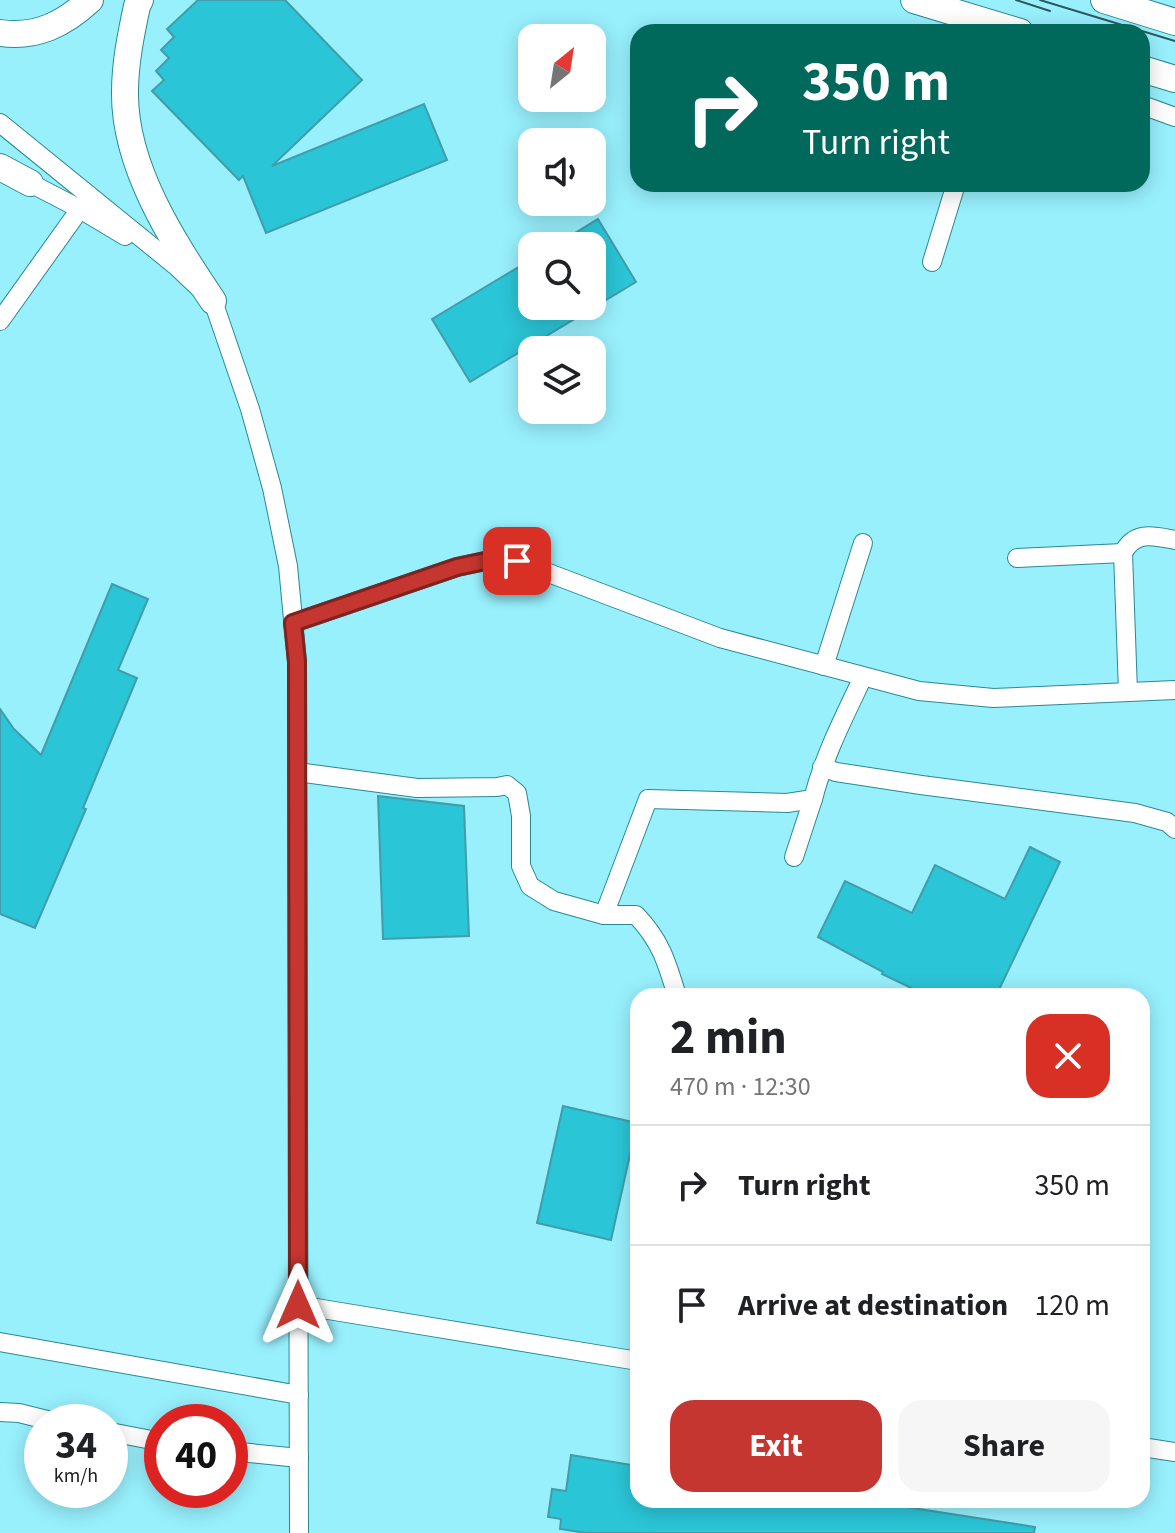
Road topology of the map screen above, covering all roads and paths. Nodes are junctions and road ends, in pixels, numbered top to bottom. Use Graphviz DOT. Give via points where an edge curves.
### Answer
graph roads {
  1 [pos="90,0"];
  2 [pos="140,0"];
  3 [pos="914,0"];
  4 [pos="1104,0"];
  5 [pos="1175,22"];
  6 [pos="994,24"];
  7 [pos="0,33"];
  8 [pos="1150,71"];
  9 [pos="1175,79"];
  10 [pos="1150,108"];
  11 [pos="1175,117"];
  12 [pos="0,123"];
  13 [pos="0,156"];
  14 [pos="0,167"];
  15 [pos="30,183"];
  16 [pos="954,192"];
  17 [pos="80,209"];
  18 [pos="932,262"];
  19 [pos="176,266"];
  20 [pos="213,301"];
  21 [pos="0,321"];
  22 [pos="1175,540"];
  23 [pos="863,543"];
  24 [pos="1123,553"];
  25 [pos="1017,558"];
  26 [pos="293,623"];
  27 [pos="824,666"];
  28 [pos="863,677"];
  29 [pos="1175,690"];
  30 [pos="1128,692"];
  31 [pos="822,767"];
  32 [pos="297,772"];
  33 [pos="813,799"];
  34 [pos="1175,829"];
  35 [pos="794,857"];
  36 [pos="604,915"];
  37 [pos="675,988"];
  38 [pos="298,1305"];
  39 [pos="0,1342"];
  40 [pos="630,1360"];
  41 [pos="299,1395"];
  42 [pos="0,1412"];
  43 [pos="24,1414"];
  44 [pos="1150,1448"];
  45 [pos="1175,1452"];
  46 [pos="248,1453"];
  47 [pos="299,1458"];
  48 [pos="299,1533"];
  1 -- 7 [label="highway" via="71,17 41,31"];
  2 -- 20 [label="highway" via="124,94 130,142 173,240"];
  3 -- 6 [label="highway"];
  4 -- 5 [label="highway"];
  8 -- 9 [label="highway"];
  10 -- 11 [label="street"];
  12 -- 19 [label="street"];
  13 -- 15 [label="street"];
  14 -- 15 [label="highway"];
  15 -- 17 [label="street"];
  16 -- 18 [label="street"];
  17 -- 19 [label="street"];
  17 -- 21 [label="street"];
  19 -- 20 [label="street"];
  20 -- 26 [label="street" via="272,488"];
  22 -- 24 [label="street" via="1142,536"];
  23 -- 27 [label="street"];
  24 -- 25 [label="street"];
  24 -- 30 [label="street"];
  26 -- 27 [label="street" via="457,567 517,561 720,638"];
  26 -- 32 [label="street"];
  27 -- 28 [label="street"];
  28 -- 30 [label="street" via="919,691 993,698"];
  28 -- 31 [label="street"];
  29 -- 30 [label="street"];
  31 -- 33 [label="street"];
  31 -- 34 [label="street" via="1135,813"];
  32 -- 36 [label="street" via="417,788 507,785 517,793 521,866 530,886 554,901"];
  32 -- 38 [label="street"];
  33 -- 35 [label="street"];
  33 -- 36 [label="street" via="648,799"];
  36 -- 37 [label="street" via="636,915 664,954"];
  38 -- 40 [label="street"];
  38 -- 41 [label="street"];
  39 -- 41 [label="street"];
  41 -- 47 [label="street"];
  42 -- 43 [label="street"];
  44 -- 45 [label="street"];
  46 -- 47 [label="street"];
  47 -- 48 [label="street"];
}
